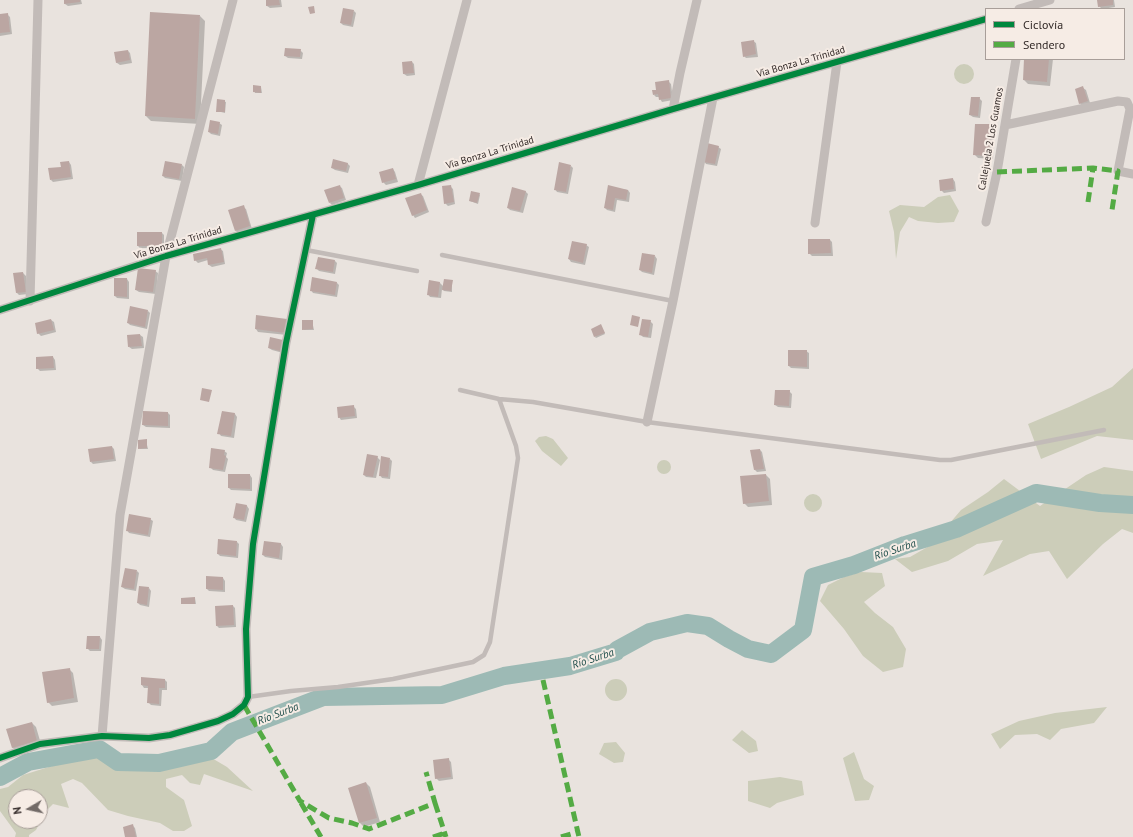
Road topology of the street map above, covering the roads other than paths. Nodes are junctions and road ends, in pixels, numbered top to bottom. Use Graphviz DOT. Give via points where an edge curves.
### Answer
graph roads {
  1 [pos="38,0"];
  2 [pos="233,0"];
  3 [pos="466,0"];
  4 [pos="697,0"];
  5 [pos="1050,0"];
  6 [pos="1024,6"];
  7 [pos="985,19"];
  8 [pos="1016,60"];
  9 [pos="837,62"];
  10 [pos="713,98"];
  11 [pos="673,109"];
  12 [pos="1005,125"];
  13 [pos="1133,174"];
  14 [pos="418,185"];
  15 [pos="313,215"];
  16 [pos="986,222"];
  17 [pos="815,223"];
  18 [pos="306,250"];
  19 [pos="442,255"];
  20 [pos="166,256"];
  21 [pos="417,271"];
  22 [pos="30,301"];
  23 [pos="673,301"];
  24 [pos="0,310"];
  25 [pos="460,390"];
  26 [pos="499,399"];
  27 [pos="647,422"];
  28 [pos="1104,430"];
  29 [pos="248,697"];
  30 [pos="102,736"];
  31 [pos="0,758"];
  1 -- 22 [label="street"];
  2 -- 20 [label="street"];
  3 -- 14 [label="street"];
  4 -- 11 [label="street"];
  5 -- 6 [label="street"];
  7 -- 9 [label="street, Vía Bonza La Trinidad"];
  8 -- 12 [label="street, Callejuela 2 Los Guamos"];
  9 -- 10 [label="street, Vía Bonza La Trinidad"];
  9 -- 17 [label="street"];
  10 -- 11 [label="street, Vía Bonza La Trinidad"];
  10 -- 23 [label="street"];
  11 -- 14 [label="street, Vía Bonza La Trinidad"];
  12 -- 13 [label="street" via="1118,101 1127,102 1130,109 1118,170"];
  12 -- 16 [label="street, Callejuela 2 Los Guamos" via="998,172"];
  14 -- 15 [label="street, Vía Bonza La Trinidad"];
  15 -- 18 [label="street"];
  15 -- 20 [label="street, Vía Bonza La Trinidad"];
  18 -- 21 [label="lane"];
  18 -- 29 [label="street" via="286,343 253,544 246,629"];
  19 -- 23 [label="lane"];
  20 -- 22 [label="street, Vía Bonza La Trinidad"];
  20 -- 30 [label="street" via="120,515"];
  22 -- 24 [label="street, Vía Bonza La Trinidad"];
  23 -- 27 [label="street"];
  25 -- 26 [label="lane"];
  26 -- 27 [label="lane" via="533,402"];
  26 -- 29 [label="lane" via="518,458 490,642 484,655 473,662 393,679"];
  27 -- 28 [label="lane" via="940,460"];
  29 -- 30 [label="street" via="244,705 233,714 170,735 149,738"];
  30 -- 31 [label="street" via="40,744"];
}
